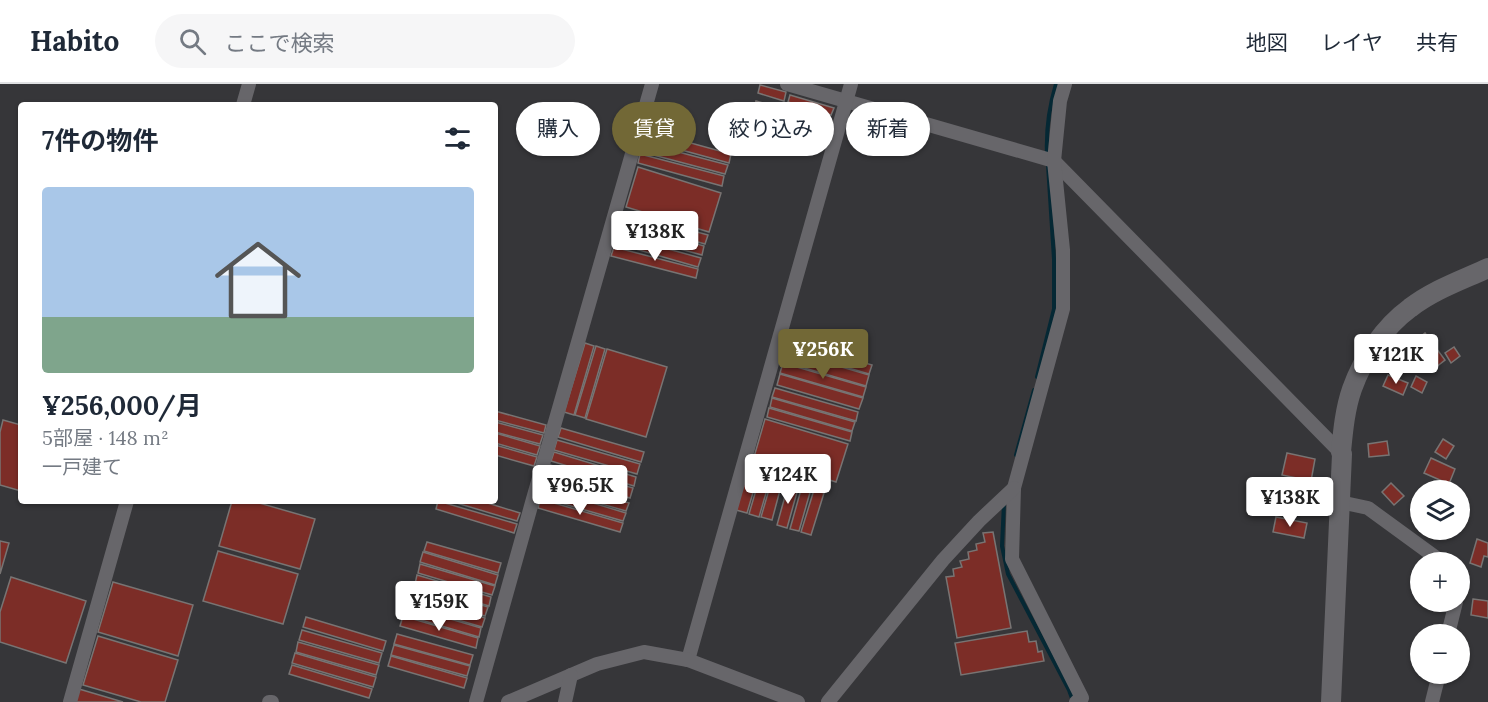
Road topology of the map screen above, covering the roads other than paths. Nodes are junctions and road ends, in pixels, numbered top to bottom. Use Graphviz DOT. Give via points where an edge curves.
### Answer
graph roads {
  1 [pos="249,84"];
  2 [pos="652,84"];
  3 [pos="787,84"];
  4 [pos="851,84"];
  5 [pos="1065,84"];
  6 [pos="846,101"];
  7 [pos="244,102"];
  8 [pos="1050,160"];
  9 [pos="1488,268"];
  10 [pos="1342,454"];
  11 [pos="1014,488"];
  12 [pos="1340,502"];
  13 [pos="126,504"];
  14 [pos="1428,552"];
  15 [pos="688,660"];
  16 [pos="571,675"];
  17 [pos="1436,684"];
  18 [pos="1079,700"];
  19 [pos="70,702"];
  20 [pos="476,702"];
  21 [pos="508,702"];
  22 [pos="564,702"];
  23 [pos="798,702"];
  24 [pos="828,702"];
  25 [pos="1331,702"];
  26 [pos="1432,702"];
  1 -- 7 [label="street"];
  2 -- 20 [label="street"];
  3 -- 6 [label="street"];
  4 -- 6 [label="street"];
  5 -- 8 [label="street"];
  6 -- 8 [label="street"];
  6 -- 15 [label="street"];
  8 -- 10 [label="street"];
  8 -- 11 [label="street" via="1063,250 1063,309"];
  9 -- 10 [label="street" via="1410,308 1391,325 1374,347 1352,389"];
  10 -- 12 [label="street"];
  11 -- 18 [label="street" via="1011,559"];
  11 -- 24 [label="street" via="943,560"];
  12 -- 14 [label="street" via="1368,508"];
  12 -- 25 [label="street"];
  13 -- 19 [label="street"];
  15 -- 16 [label="street" via="644,652"];
  15 -- 23 [label="street"];
  16 -- 21 [label="street"];
  16 -- 22 [label="street"];
  17 -- 26 [label="street"];
}
